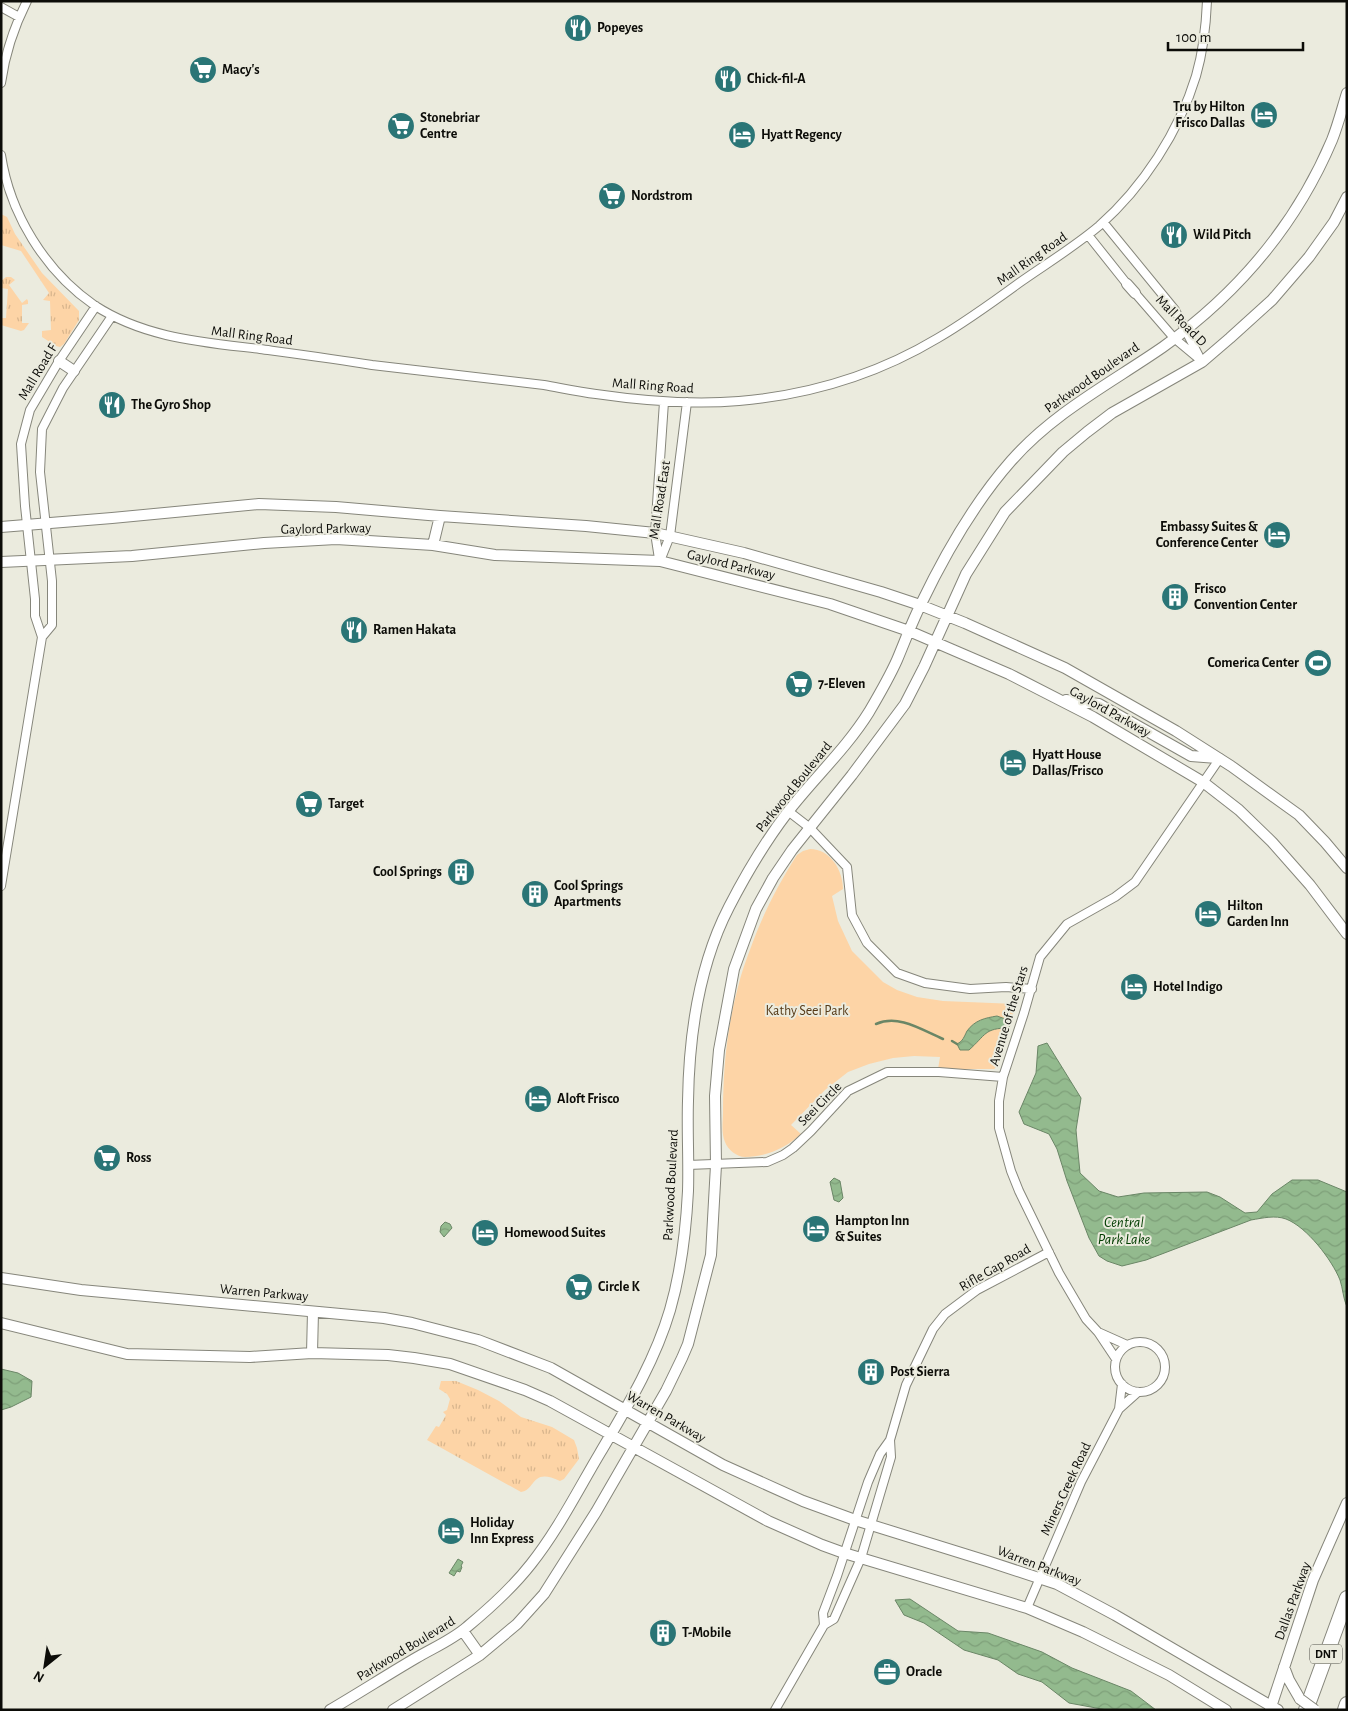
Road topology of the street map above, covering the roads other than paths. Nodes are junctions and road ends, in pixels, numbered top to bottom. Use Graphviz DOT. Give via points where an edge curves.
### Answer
graph roads {
  1 [pos="27,1"];
  2 [pos="1208,1"];
  3 [pos="1,7"];
  4 [pos="19,17"];
  5 [pos="1,83"];
  6 [pos="1347,93"];
  7 [pos="1,156"];
  8 [pos="1347,197"];
  9 [pos="1103,222"];
  10 [pos="1088,235"];
  11 [pos="1127,284"];
  12 [pos="1135,293"];
  13 [pos="96,306"];
  14 [pos="112,316"];
  15 [pos="1185,329"];
  16 [pos="1174,338"];
  17 [pos="59,361"];
  18 [pos="1202,362"];
  19 [pos="74,371"];
  20 [pos="664,402"];
  21 [pos="687,402"];
  22 [pos="440,516"];
  23 [pos="46,523"];
  24 [pos="27,525"];
  25 [pos="1,527"];
  26 [pos="655,533"];
  27 [pos="670,536"];
  28 [pos="433,545"];
  29 [pos="50,560"];
  30 [pos="31,561"];
  31 [pos="660,561"];
  32 [pos="1,562"];
  33 [pos="920,605"];
  34 [pos="947,616"];
  35 [pos="909,631"];
  36 [pos="42,637"];
  37 [pos="936,642"];
  38 [pos="1057,699"];
  39 [pos="1220,758"];
  40 [pos="1203,782"];
  41 [pos="788,812"];
  42 [pos="810,828"];
  43 [pos="1347,868"];
  44 [pos="1,886"];
  45 [pos="1347,934"];
  46 [pos="1032,988"];
  47 [pos="1003,1077"];
  48 [pos="716,1165"];
  49 [pos="688,1166"];
  50 [pos="1049,1252"];
  51 [pos="1,1278"];
  52 [pos="313,1312"];
  53 [pos="1,1324"];
  54 [pos="1098,1332"];
  55 [pos="1127,1345"];
  56 [pos="312,1353"];
  57 [pos="1116,1360"];
  58 [pos="1122,1384"];
  59 [pos="1138,1392"];
  60 [pos="625,1409"];
  61 [pos="1120,1409"];
  62 [pos="648,1422"];
  63 [pos="611,1434"];
  64 [pos="890,1440"];
  65 [pos="634,1447"];
  66 [pos="1347,1503"];
  67 [pos="855,1520"];
  68 [pos="870,1525"];
  69 [pos="844,1553"];
  70 [pos="861,1558"];
  71 [pos="1039,1577"];
  72 [pos="1347,1598"];
  73 [pos="1027,1608"];
  74 [pos="824,1625"];
  75 [pos="463,1631"];
  76 [pos="480,1655"];
  77 [pos="1284,1667"];
  78 [pos="1347,1704"];
  79 [pos="1303,1705"];
  80 [pos="1273,1708"];
  81 [pos="330,1710"];
  82 [pos="393,1710"];
  83 [pos="775,1710"];
  84 [pos="1226,1710"];
  85 [pos="1315,1710"];
  86 [pos="1345,1710"];
  1 -- 4 [label="street"];
  2 -- 9 [label="street, Mall Ring Road" via="1197,74 1174,129 1145,176"];
  3 -- 4 [label="street"];
  4 -- 5 [label="street"];
  6 -- 15 [label="main road, Parkwood Boulevard" via="1333,137 1316,173 1281,232 1241,280"];
  7 -- 13 [label="street, Mall Ring Road" via="15,206 46,260 69,285"];
  8 -- 18 [label="main road" via="1309,257 1272,300"];
  9 -- 10 [label="street, Mall Ring Road"];
  9 -- 15 [label="street, Mall Road D" via="1175,310"];
  10 -- 11 [label="street, Mall Road D"];
  10 -- 21 [label="street, Mall Ring Road" via="960,324 885,365 800,392 739,401"];
  11 -- 12 [label="main road, Mall Road D"];
  12 -- 16 [label="street, Mall Road D"];
  13 -- 14 [label="street, Mall Ring Road"];
  13 -- 17 [label="street, Mall Road F"];
  14 -- 19 [label="street, Mall Road F"];
  14 -- 20 [label="street, Mall Ring Road" via="164,336"];
  15 -- 16 [label="main road, Parkwood Boulevard"];
  15 -- 18 [label="street, Mall Road D"];
  16 -- 18 [label="street, Mall Road D"];
  16 -- 33 [label="main road, Parkwood Boulevard" via="1075,404 1014,457 974,508"];
  17 -- 19 [label="main road"];
  17 -- 24 [label="street, Mall Road F" via="30,410 21,444"];
  18 -- 34 [label="main road" via="1112,412 1063,452 1005,512 966,574"];
  19 -- 23 [label="street, Mall Road F" via="42,429 40,472"];
  20 -- 21 [label="street, Mall Ring Road"];
  20 -- 26 [label="street, Mall Road East"];
  21 -- 27 [label="street, Mall Road East"];
  22 -- 23 [label="main road, Gaylord Parkway" via="260,504"];
  22 -- 26 [label="main road, Gaylord Parkway"];
  22 -- 28 [label="main road"];
  23 -- 24 [label="main road, Gaylord Parkway"];
  23 -- 29 [label="street, Mall Road F"];
  24 -- 25 [label="main road, Gaylord Parkway"];
  24 -- 30 [label="street, Mall Road F"];
  26 -- 27 [label="main road, Gaylord Parkway"];
  26 -- 31 [label="street, Mall Road East"];
  27 -- 31 [label="street, Mall Road East"];
  27 -- 33 [label="main road, Gaylord Parkway" via="744,553"];
  28 -- 29 [label="main road, Gaylord Parkway" via="336,539"];
  28 -- 31 [label="main road, Gaylord Parkway" via="495,555"];
  29 -- 30 [label="main road, Gaylord Parkway"];
  29 -- 36 [label="street, Mall Road F" via="52,625"];
  30 -- 32 [label="main road, Gaylord Parkway"];
  30 -- 36 [label="street, Mall Road F" via="34,616"];
  31 -- 35 [label="main road, Gaylord Parkway" via="830,604"];
  33 -- 34 [label="main road, Gaylord Parkway"];
  33 -- 35 [label="main road, Parkwood Boulevard"];
  34 -- 37 [label="main road"];
  34 -- 39 [label="main road, Gaylord Parkway" via="1065,668"];
  35 -- 37 [label="main road, Gaylord Parkway"];
  35 -- 41 [label="main road, Parkwood Boulevard" via="896,664 862,723"];
  36 -- 44 [label="street, Mall Road F"];
  37 -- 38 [label="main road, Gaylord Parkway"];
  37 -- 42 [label="main road" via="905,704"];
  38 -- 39 [label="main road" via="1099,704 1192,756"];
  38 -- 40 [label="main road, Gaylord Parkway"];
  39 -- 40 [label="street, Avenue of the Stars"];
  39 -- 43 [label="main road, Gaylord Parkway" via="1299,814"];
  40 -- 45 [label="main road, Gaylord Parkway" via="1272,842"];
  40 -- 46 [label="street, Avenue of the Stars" via="1135,882 1067,924 1040,957"];
  41 -- 42 [label="street"];
  41 -- 49 [label="main road, Parkwood Boulevard" via="763,847 727,910 704,974 696,1006 689,1072"];
  42 -- 46 [label="street" via="847,867 852,915 867,943 897,973 925,983 970,989"];
  42 -- 48 [label="main road" via="773,878 756,909 734,969 719,1050 715,1096"];
  46 -- 47 [label="street, Avenue of the Stars"];
  47 -- 48 [label="street, Seei Circle" via="887,1072 848,1091 784,1155 767,1162"];
  47 -- 50 [label="street, Avenue of the Stars" via="999,1128 1011,1171"];
  48 -- 49 [label="street, Seei Circle"];
  48 -- 62 [label="main road" via="711,1256 688,1344"];
  49 -- 60 [label="main road, Parkwood Boulevard" via="682,1252 671,1306 656,1352"];
  50 -- 54 [label="street, Avenue of the Stars" via="1086,1319"];
  50 -- 64 [label="street, Rifle Gap Road" via="977,1290 945,1314 933,1329 906,1384"];
  51 -- 52 [label="main road, Warren Parkway" via="81,1290"];
  52 -- 56 [label="main road"];
  52 -- 60 [label="main road, Warren Parkway" via="384,1318 478,1340 551,1368"];
  53 -- 56 [label="main road" via="128,1354 250,1357"];
  54 -- 55 [label="street, Avenue of the Stars"];
  54 -- 57 [label="street, Avenue of the Stars"];
  55 -- 57 [label="street"];
  55 -- 59 [label="street" via="1148,1343 1164,1358 1165,1372 1158,1385"];
  56 -- 63 [label="main road" via="388,1355 450,1364 526,1390"];
  57 -- 58 [label="street" via="1117,1377"];
  58 -- 59 [label="street"];
  58 -- 61 [label="street, Miners Creek Road"];
  59 -- 61 [label="street, Miners Creek Road"];
  60 -- 62 [label="main road, Warren Parkway"];
  60 -- 63 [label="main road, Parkwood Boulevard"];
  61 -- 71 [label="street, Miners Creek Road" via="1081,1482"];
  62 -- 65 [label="main road"];
  62 -- 67 [label="main road, Warren Parkway" via="723,1465"];
  63 -- 65 [label="main road"];
  63 -- 75 [label="main road, Parkwood Boulevard" via="534,1561"];
  64 -- 67 [label="street, Rifle Gap Road" via="880,1454"];
  64 -- 68 [label="street, Rifle Gap Road" via="891,1457"];
  65 -- 69 [label="main road" via="768,1521"];
  65 -- 76 [label="main road" via="544,1594 517,1624"];
  66 -- 77 [label="main road, Dallas Parkway" via="1313,1580"];
  67 -- 68 [label="main road, Warren Parkway"];
  67 -- 69 [label="street, Rifle Gap Road"];
  68 -- 70 [label="street, Rifle Gap Road"];
  68 -- 71 [label="main road, Warren Parkway"];
  69 -- 70 [label="main road"];
  69 -- 74 [label="street, Rifle Gap Road" via="822,1612"];
  70 -- 73 [label="main road"];
  70 -- 74 [label="street, Rifle Gap Road" via="834,1619"];
  71 -- 73 [label="street, Miners Creek Road"];
  71 -- 80 [label="main road, Warren Parkway" via="1078,1594"];
  72 -- 79 [label="highway, DNT"];
  73 -- 84 [label="main road" via="1150,1666"];
  74 -- 83 [label="street"];
  75 -- 76 [label="main road"];
  75 -- 81 [label="main road, Parkwood Boulevard"];
  76 -- 82 [label="main road"];
  77 -- 79 [label="main road"];
  77 -- 80 [label="main road, Dallas Parkway"];
  78 -- 86 [label="highway"];
  79 -- 85 [label="main road, bridge"];
}
